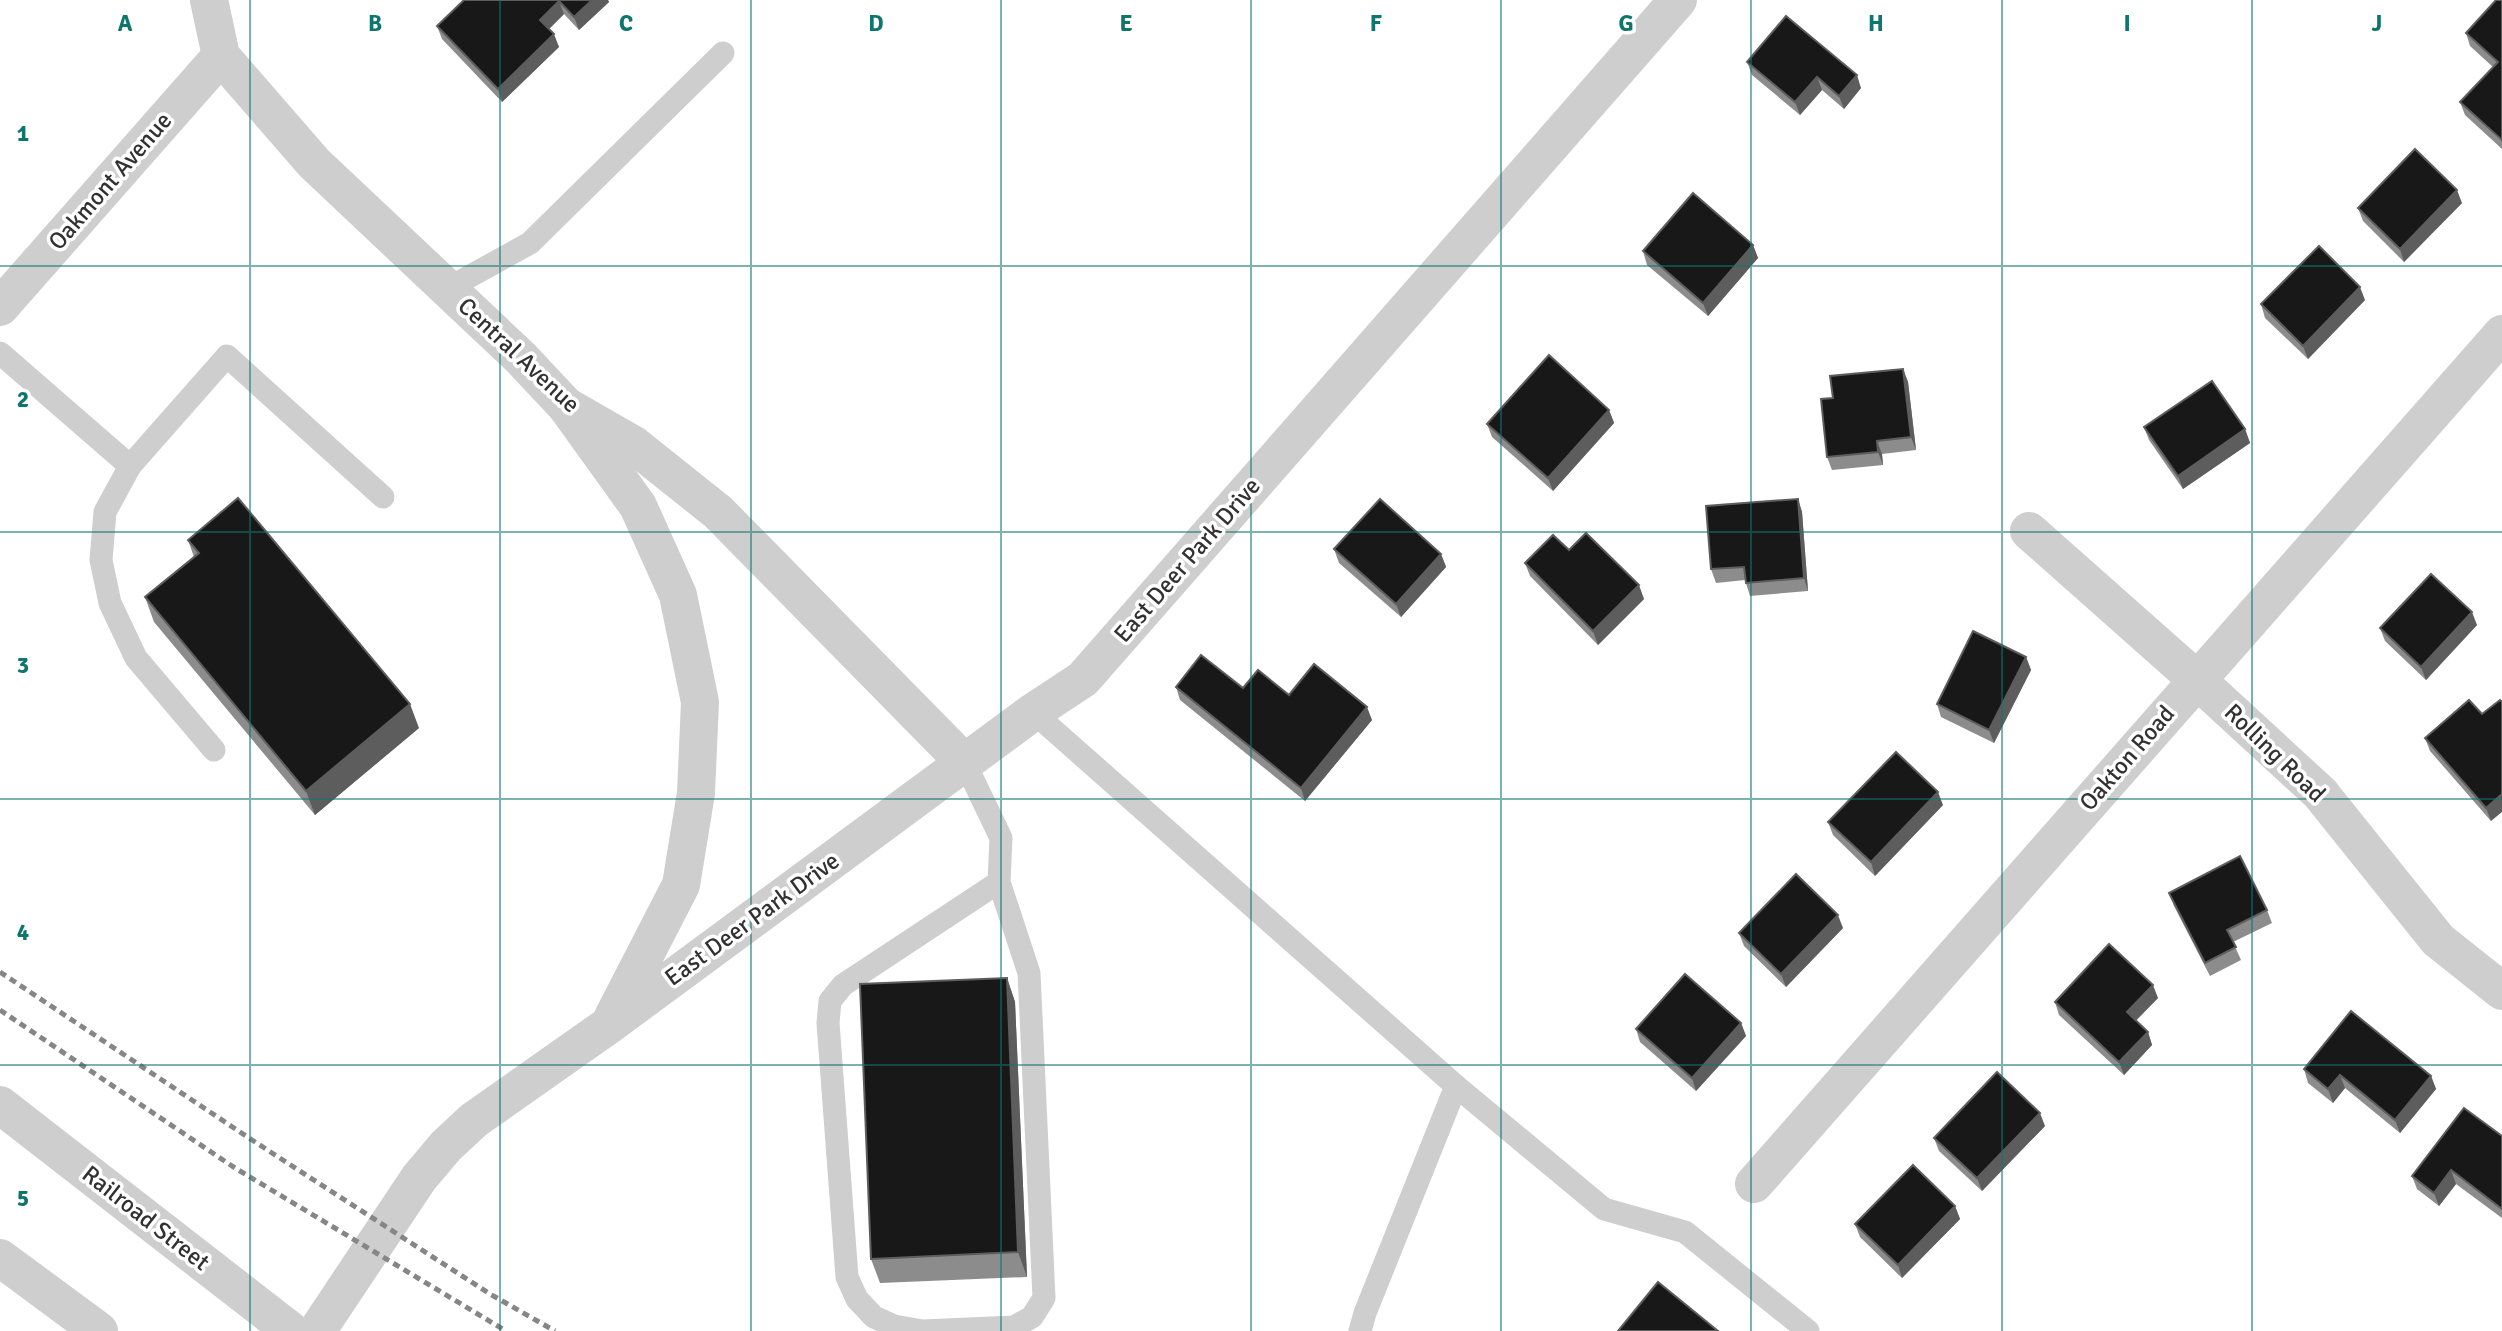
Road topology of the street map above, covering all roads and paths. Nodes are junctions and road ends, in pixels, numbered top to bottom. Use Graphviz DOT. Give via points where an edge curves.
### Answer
graph roads {
  1 [pos="209,0"];
  2 [pos="1678,0"];
  3 [pos="723,54"];
  4 [pos="221,56"];
  5 [pos="447,289"];
  6 [pos="0,307"];
  7 [pos="2502,334"];
  8 [pos="0,354"];
  9 [pos="566,406"];
  10 [pos="130,466"];
  11 [pos="383,497"];
  12 [pos="2029,531"];
  13 [pos="2196,679"];
  14 [pos="1033,712"];
  15 [pos="214,750"];
  16 [pos="965,763"];
  17 [pos="999,882"];
  18 [pos="2502,991"];
  19 [pos="608,1025"];
  20 [pos="1456,1086"];
  21 [pos="0,1105"];
  22 [pos="1754,1184"];
  23 [pos="0,1258"];
  24 [pos="327,1317"];
  25 [pos="99,1331"];
  26 [pos="291,1331"];
  27 [pos="1360,1331"];
  28 [pos="1808,1331"];
  1 -- 4 [label="street, Central Avenue"];
  2 -- 14 [label="street, East Deer Park Drive" via="1083,679"];
  3 -- 5 [label="lane" via="530,243"];
  4 -- 5 [label="street, Central Avenue" via="314,163"];
  4 -- 6 [label="street, Oakmont Avenue"];
  5 -- 9 [label="street, Central Avenue"];
  7 -- 13 [label="street, Oakton Road"];
  8 -- 10 [label="lane"];
  9 -- 16 [label="street, Central Avenue" via="634,445 719,512"];
  9 -- 19 [label="street, East Deer Park Drive" via="638,506 678,595 700,702 696,793 681,885"];
  10 -- 11 [label="lane" via="228,356"];
  10 -- 15 [label="lane" via="105,512 101,560 110,603 136,658"];
  12 -- 13 [label="street, Rolling Road"];
  13 -- 18 [label="street, Rolling Road" via="2320,793 2438,940"];
  13 -- 22 [label="street, Oakton Road"];
  14 -- 16 [label="street, East Deer Park Drive"];
  14 -- 20 [label="lane"];
  16 -- 17 [label="lane" via="1000,838"];
  16 -- 19 [label="street, East Deer Park Drive"];
  17 -- 17 [label="lane" via="843,985 830,1001 847,1276 865,1308 894,1326 923,1331 1014,1326 1032,1317 1044,1298 1029,973"];
  19 -- 24 [label="street, East Deer Park Drive" via="474,1120 446,1146 419,1178"];
  20 -- 27 [label="lane"];
  20 -- 28 [label="lane" via="1604,1209 1685,1232"];
  21 -- 26 [label="street, Railroad Street"];
  23 -- 25 [label="street"];
}
